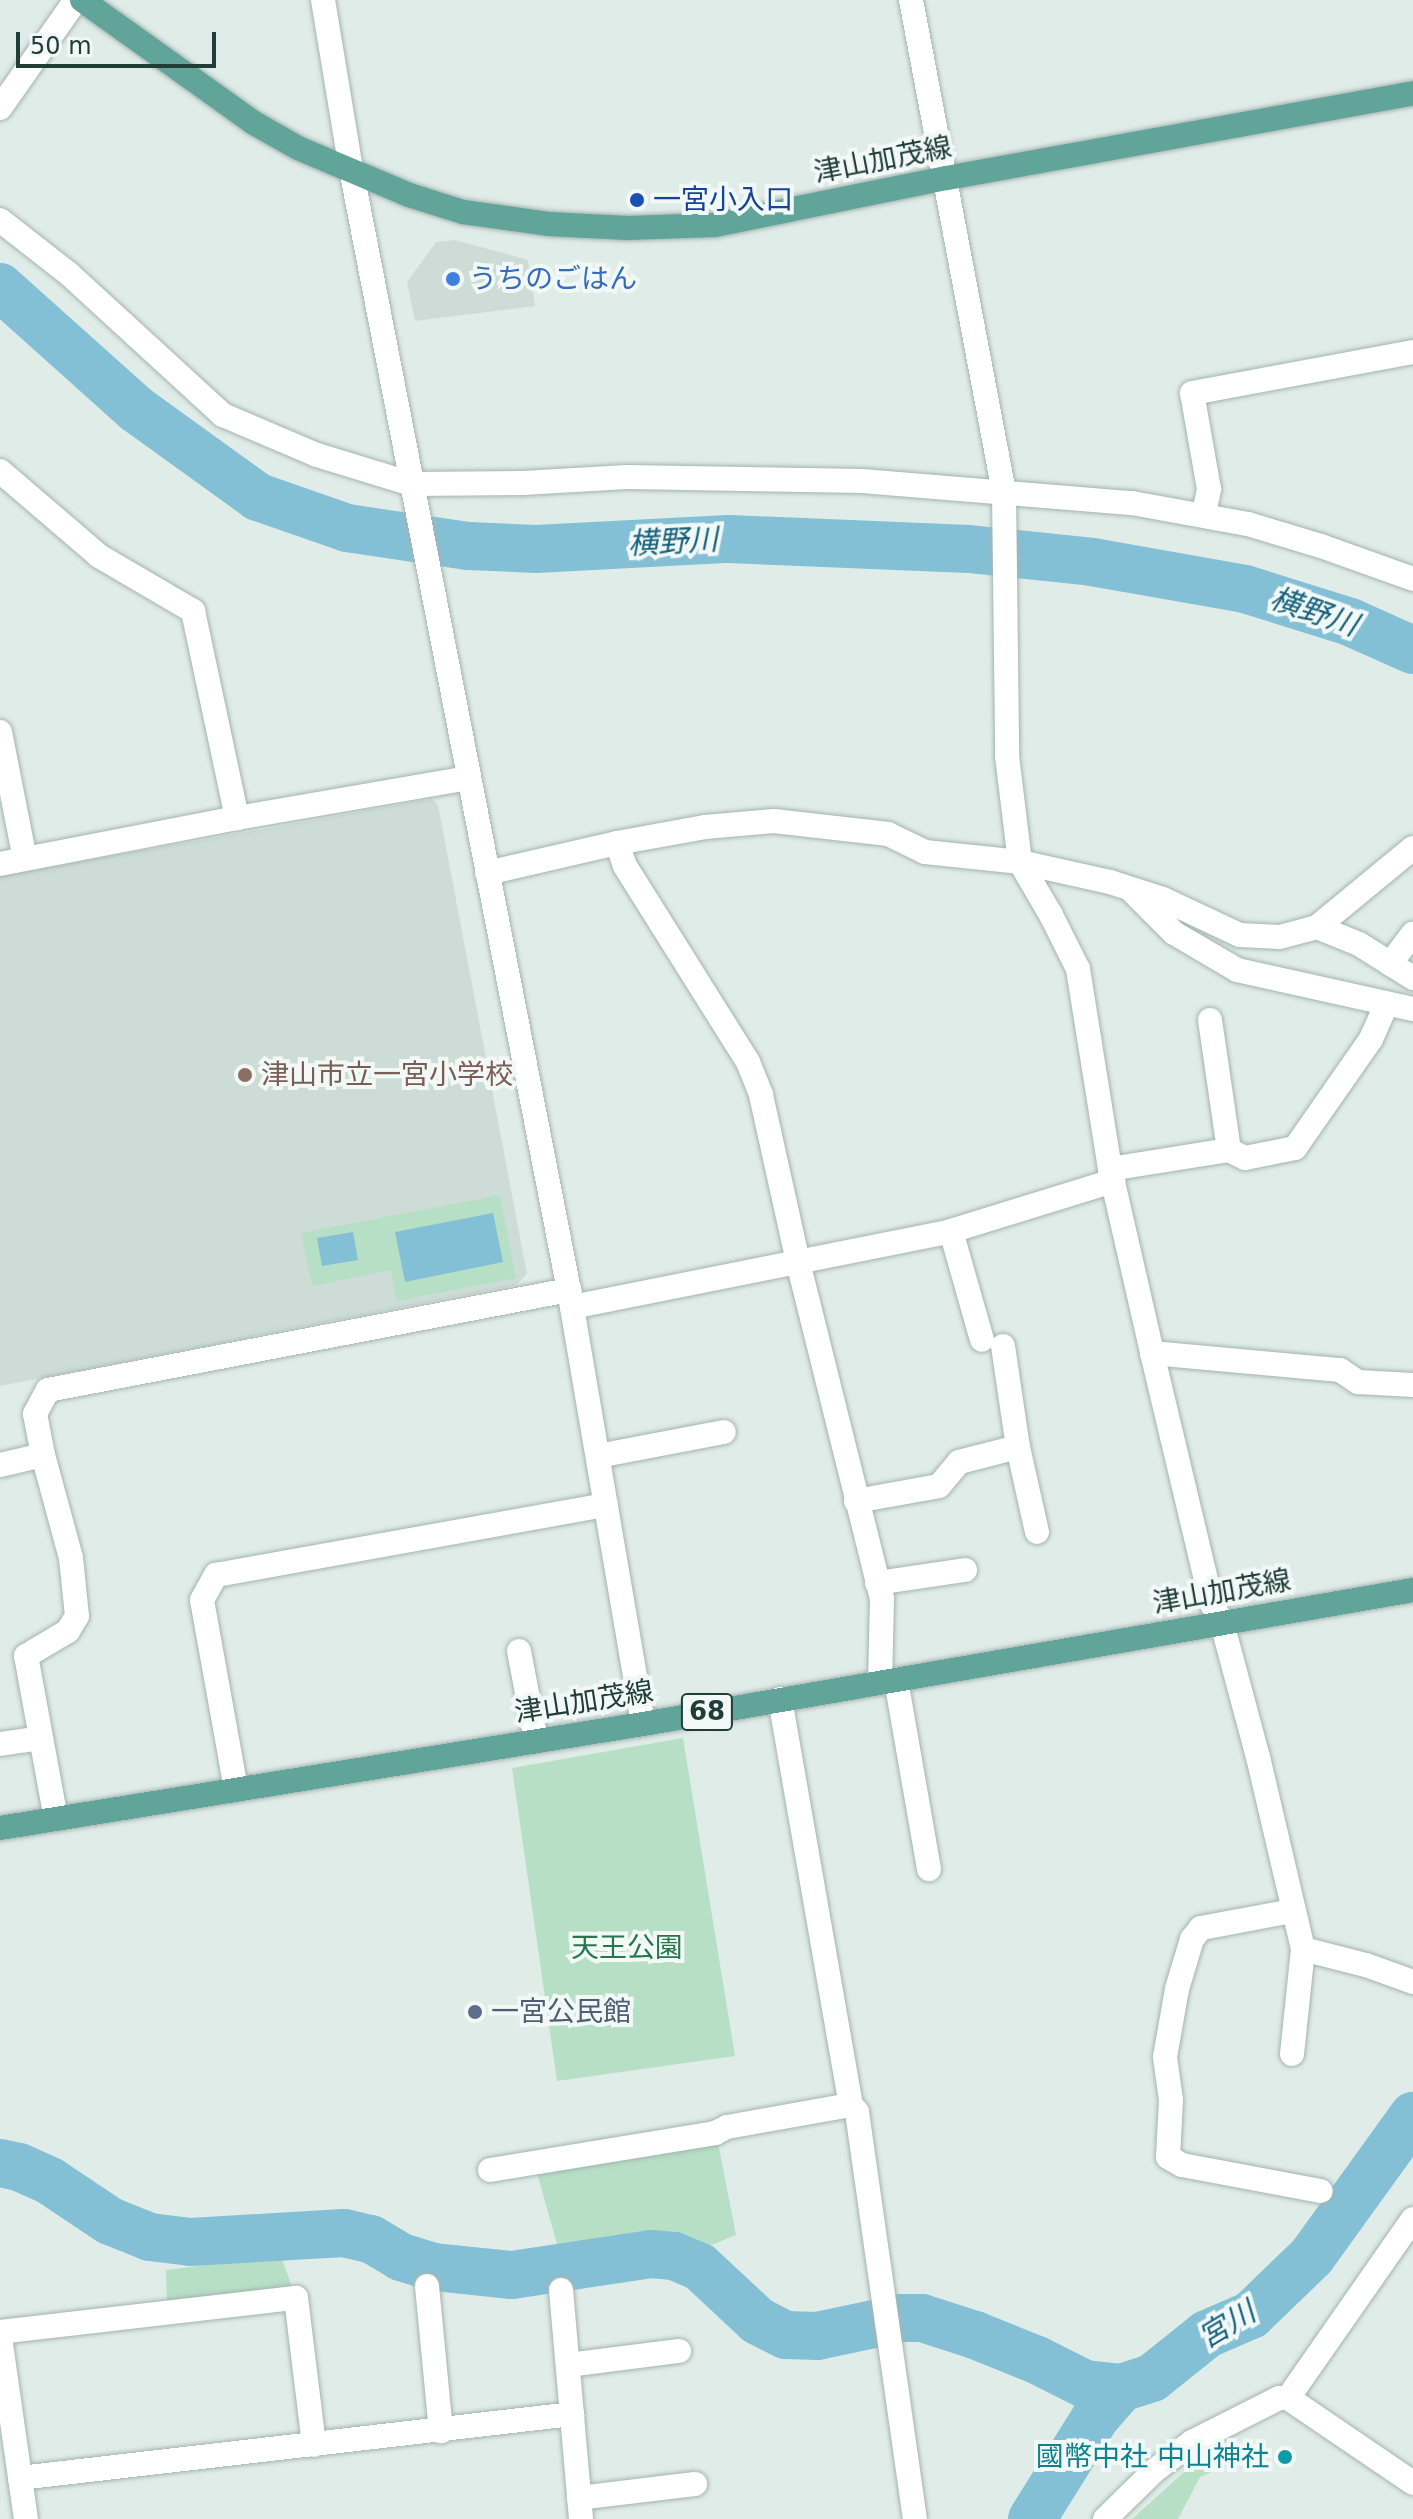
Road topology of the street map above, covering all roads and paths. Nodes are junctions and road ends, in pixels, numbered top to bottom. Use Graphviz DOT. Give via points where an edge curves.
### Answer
graph roads {
  1 [pos="79,0"];
  2 [pos="323,0"];
  3 [pos="911,0"];
  4 [pos="1413,93"];
  5 [pos="0,108"];
  6 [pos="351,169"];
  7 [pos="947,178"];
  8 [pos="0,220"];
  9 [pos="1413,352"];
  10 [pos="0,471"];
  11 [pos="412,486"];
  12 [pos="1005,504"];
  13 [pos="1204,513"];
  14 [pos="1413,579"];
  15 [pos="0,732"];
  16 [pos="468,778"];
  17 [pos="237,818"];
  18 [pos="617,843"];
  19 [pos="1413,848"];
  20 [pos="25,859"];
  21 [pos="1020,862"];
  22 [pos="0,864"];
  23 [pos="487,873"];
  24 [pos="1129,888"];
  25 [pos="1317,927"];
  26 [pos="1413,934"];
  27 [pos="1285,936"];
  28 [pos="1390,964"];
  29 [pos="1413,978"];
  30 [pos="1277,980"];
  31 [pos="1386,1005"];
  32 [pos="1413,1009"];
  33 [pos="1210,1020"];
  34 [pos="1229,1150"];
  35 [pos="1112,1175"];
  36 [pos="951,1231"];
  37 [pos="798,1262"];
  38 [pos="570,1298"];
  39 [pos="1152,1353"];
  40 [pos="1413,1385"];
  41 [pos="724,1432"];
  42 [pos="1018,1447"];
  43 [pos="43,1455"];
  44 [pos="598,1456"];
  45 [pos="0,1465"];
  46 [pos="856,1501"];
  47 [pos="606,1505"];
  48 [pos="1037,1532"];
  49 [pos="965,1570"];
  50 [pos="877,1583"];
  51 [pos="1413,1590"];
  52 [pos="1222,1623"];
  53 [pos="519,1651"];
  54 [pos="888,1681"];
  55 [pos="780,1699"];
  56 [pos="643,1724"];
  57 [pos="41,1738"];
  58 [pos="536,1740"];
  59 [pos="0,1744"];
  60 [pos="236,1789"];
  61 [pos="56,1819"];
  62 [pos="0,1828"];
  63 [pos="929,1869"];
  64 [pos="1292,1911"];
  65 [pos="1303,1949"];
  66 [pos="1413,1982"];
  67 [pos="1292,2054"];
  68 [pos="851,2105"];
  69 [pos="490,2170"];
  70 [pos="1321,2191"];
  71 [pos="1413,2219"];
  72 [pos="427,2286"];
  73 [pos="561,2290"];
  74 [pos="0,2342"];
  75 [pos="679,2351"];
  76 [pos="568,2365"];
  77 [pos="1288,2398"];
  78 [pos="572,2414"];
  79 [pos="441,2431"];
  80 [pos="314,2445"];
  81 [pos="20,2478"];
  82 [pos="1413,2483"];
  83 [pos="695,2484"];
  84 [pos="580,2508"];
  85 [pos="26,2519"];
  86 [pos="915,2519"];
  87 [pos="1105,2519"];
  1 -- 5 [label="street"];
  1 -- 6 [label="main road, 津山加茂線" via="254,123"];
  2 -- 6 [label="street"];
  3 -- 7 [label="street"];
  4 -- 7 [label="main road, 津山加茂線"];
  6 -- 7 [label="main road, 津山加茂線" via="463,212 628,228 715,225"];
  6 -- 11 [label="street"];
  7 -- 12 [label="street"];
  8 -- 11 [label="street" via="69,274 223,415 317,455"];
  9 -- 13 [label="street" via="1192,393 1209,489"];
  10 -- 17 [label="street" via="99,556 193,611"];
  11 -- 12 [label="street" via="627,477 862,481"];
  11 -- 16 [label="street"];
  12 -- 13 [label="street"];
  12 -- 21 [label="street" via="1007,756"];
  13 -- 14 [label="street"];
  15 -- 20 [label="street"];
  16 -- 17 [label="street"];
  16 -- 23 [label="street"];
  17 -- 20 [label="street"];
  18 -- 21 [label="street" via="705,827 788,822 888,834 925,852"];
  18 -- 23 [label="street"];
  18 -- 37 [label="street" via="625,866 748,1062 761,1095"];
  19 -- 25 [label="street"];
  20 -- 22 [label="street"];
  21 -- 24 [label="street"];
  21 -- 35 [label="street" via="1078,969"];
  23 -- 38 [label="street"];
  24 -- 27 [label="street" via="1240,935"];
  24 -- 30 [label="street" via="1174,933 1205,953 1237,970"];
  25 -- 27 [label="street"];
  25 -- 28 [label="street"];
  26 -- 28 [label="street"];
  27 -- 30 [label="street"];
  28 -- 29 [label="street"];
  30 -- 31 [label="street"];
  31 -- 32 [label="street"];
  31 -- 34 [label="street" via="1371,1039 1295,1148 1245,1158"];
  33 -- 34 [label="street"];
  34 -- 35 [label="street"];
  35 -- 36 [label="street"];
  35 -- 39 [label="street"];
  36 -- 37 [label="street"];
  36 -- 42 [label="street" via="992,1343"];
  37 -- 38 [label="street"];
  37 -- 46 [label="street"];
  38 -- 43 [label="street" via="48,1390 35,1414"];
  38 -- 44 [label="street"];
  39 -- 40 [label="street" via="1340,1370 1358,1382"];
  39 -- 52 [label="street" via="1212,1604"];
  41 -- 44 [label="street"];
  42 -- 46 [label="street" via="959,1462 939,1486"];
  42 -- 48 [label="street"];
  43 -- 45 [label="street"];
  43 -- 57 [label="street" via="71,1558 77,1616 68,1631 26,1656"];
  44 -- 47 [label="street"];
  46 -- 50 [label="street"];
  47 -- 56 [label="street"];
  47 -- 60 [label="street" via="216,1575 202,1600"];
  49 -- 50 [label="street"];
  50 -- 54 [label="street"];
  51 -- 52 [label="main road, 津山加茂線 / 68"];
  52 -- 54 [label="main road, 津山加茂線 / 68"];
  52 -- 64 [label="street"];
  53 -- 58 [label="street"];
  54 -- 55 [label="main road, 津山加茂線 / 68"];
  54 -- 63 [label="street"];
  55 -- 56 [label="main road, 津山加茂線 / 68"];
  55 -- 68 [label="street"];
  56 -- 58 [label="main road, 津山加茂線 / 68"];
  57 -- 59 [label="street"];
  57 -- 61 [label="street"];
  58 -- 60 [label="main road, 津山加茂線 / 68"];
  60 -- 61 [label="main road, 津山加茂線 / 68"];
  61 -- 62 [label="main road, 津山加茂線 / 68"];
  64 -- 65 [label="street"];
  64 -- 70 [label="street" via="1201,1928 1192,1939 1165,2057 1171,2100 1168,2157 1182,2165"];
  65 -- 66 [label="street"];
  65 -- 67 [label="street"];
  68 -- 69 [label="street"];
  68 -- 86 [label="street" via="859,2127"];
  71 -- 77 [label="street"];
  72 -- 79 [label="street"];
  73 -- 76 [label="street"];
  74 -- 80 [label="street" via="296,2298"];
  74 -- 81 [label="street"];
  75 -- 76 [label="street"];
  76 -- 78 [label="street"];
  77 -- 82 [label="street"];
  77 -- 87 [label="street" via="1192,2442"];
  78 -- 79 [label="street"];
  78 -- 84 [label="street"];
  79 -- 80 [label="street"];
  80 -- 81 [label="street"];
  81 -- 85 [label="street"];
  83 -- 84 [label="street"];
}
